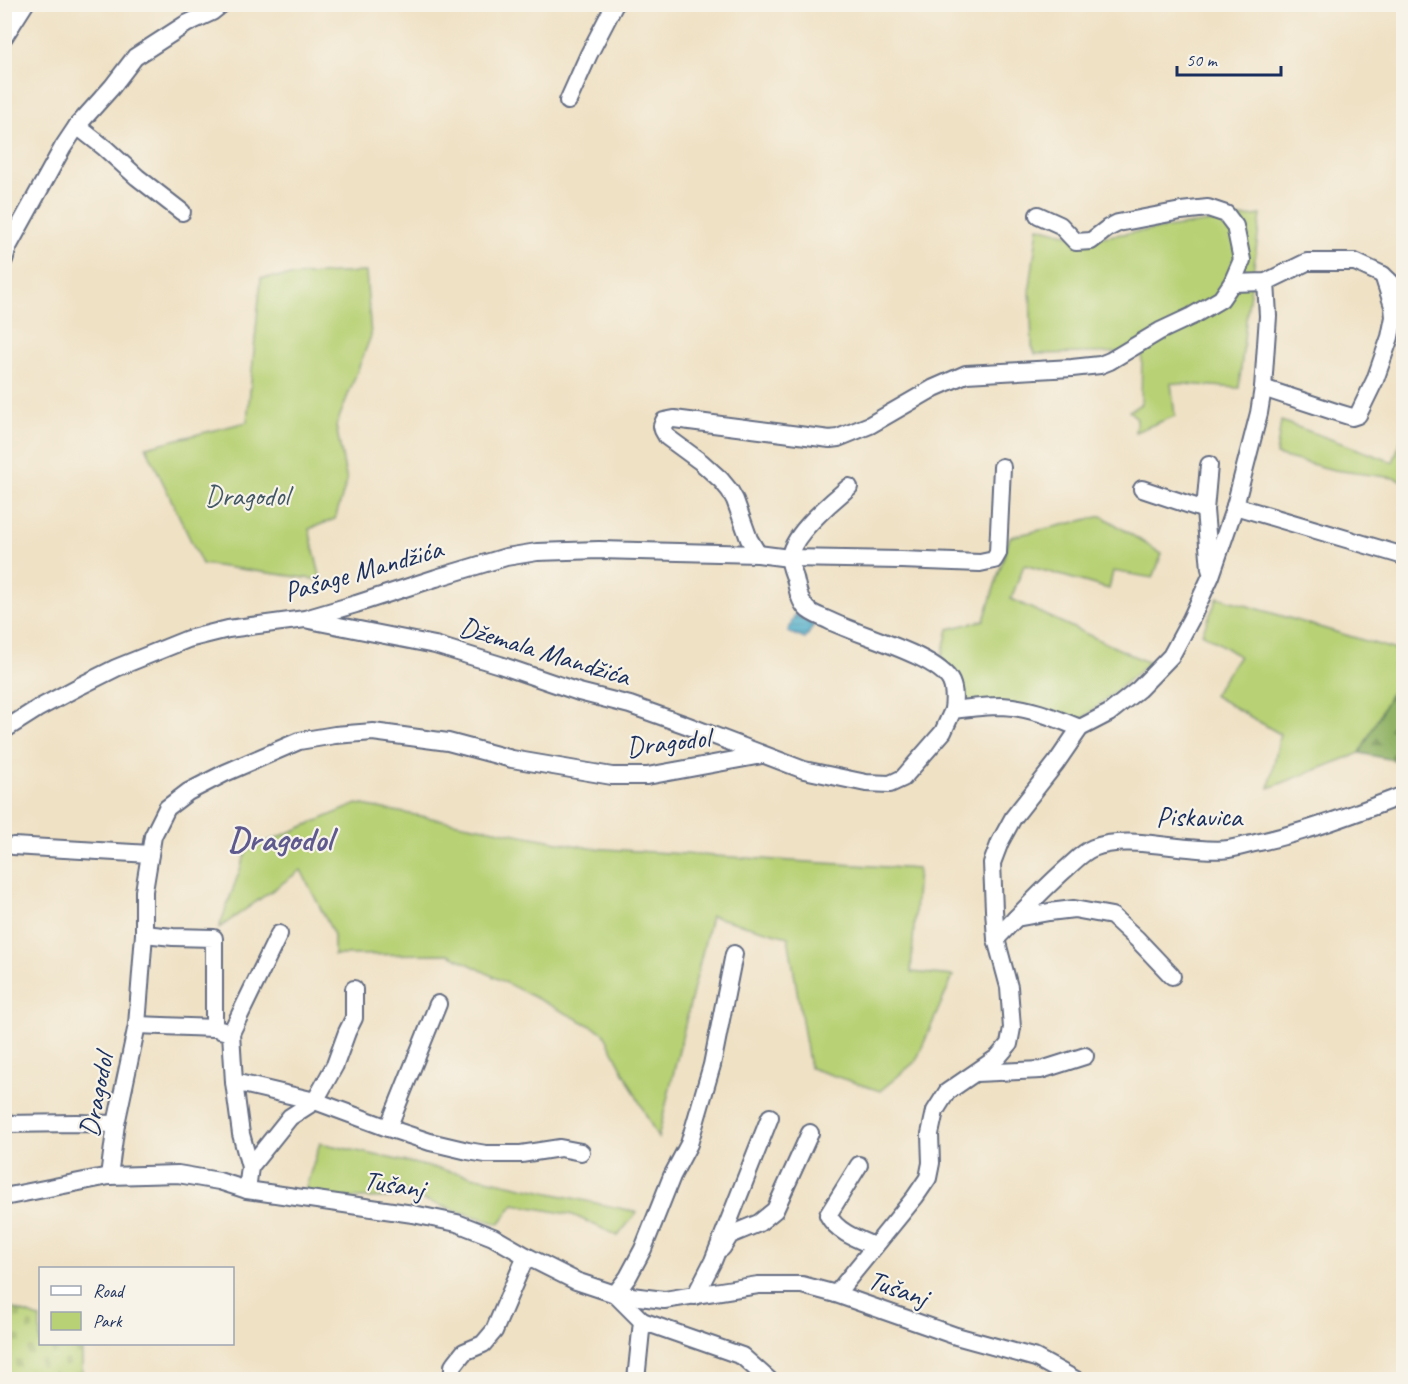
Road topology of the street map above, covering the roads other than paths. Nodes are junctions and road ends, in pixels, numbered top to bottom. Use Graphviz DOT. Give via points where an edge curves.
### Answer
graph roads {
  1 [pos="25,4"];
  2 [pos="222,4"];
  3 [pos="615,4"];
  4 [pos="4,37"];
  5 [pos="568,101"];
  6 [pos="77,126"];
  7 [pos="182,212"];
  8 [pos="1038,214"];
  9 [pos="6,251"];
  10 [pos="1383,275"];
  11 [pos="1266,282"];
  12 [pos="1232,283"];
  13 [pos="1404,295"];
  14 [pos="1263,388"];
  15 [pos="1209,465"];
  16 [pos="1002,467"];
  17 [pos="849,487"];
  18 [pos="1142,489"];
  19 [pos="1236,506"];
  20 [pos="1205,510"];
  21 [pos="758,554"];
  22 [pos="1404,556"];
  23 [pos="789,558"];
  24 [pos="1211,576"];
  25 [pos="305,619"];
  26 [pos="953,710"];
  27 [pos="1080,728"];
  28 [pos="4,730"];
  29 [pos="762,755"];
  30 [pos="1404,795"];
  31 [pos="13,846"];
  32 [pos="150,855"];
  33 [pos="1016,918"];
  34 [pos="144,934"];
  35 [pos="279,934"];
  36 [pos="996,939"];
  37 [pos="734,954"];
  38 [pos="1172,976"];
  39 [pos="354,989"];
  40 [pos="438,1004"];
  41 [pos="137,1025"];
  42 [pos="214,1028"];
  43 [pos="231,1033"];
  44 [pos="1085,1056"];
  45 [pos="976,1073"];
  46 [pos="234,1082"];
  47 [pos="315,1101"];
  48 [pos="770,1117"];
  49 [pos="4,1124"];
  50 [pos="116,1124"];
  51 [pos="388,1128"];
  52 [pos="810,1133"];
  53 [pos="581,1152"];
  54 [pos="859,1165"];
  55 [pos="250,1167"];
  56 [pos="109,1176"];
  57 [pos="248,1190"];
  58 [pos="4,1197"];
  59 [pos="874,1246"];
  60 [pos="526,1256"];
  61 [pos="713,1261"];
  62 [pos="615,1294"];
  63 [pos="836,1294"];
  64 [pos="695,1296"];
  65 [pos="642,1322"];
  66 [pos="453,1380"];
  67 [pos="636,1380"];
  68 [pos="769,1380"];
  69 [pos="1076,1380"];
  1 -- 4 [label="street"];
  2 -- 6 [label="street" via="135,57"];
  3 -- 5 [label="street"];
  6 -- 7 [label="street"];
  6 -- 9 [label="street"];
  8 -- 12 [label="street" via="1060,225 1076,243 1091,241 1118,223 1145,217 1208,208 1226,214 1234,226 1242,260"];
  10 -- 11 [label="street" via="1355,262 1307,262"];
  10 -- 13 [label="street"];
  10 -- 14 [label="street" via="1394,317 1375,380 1358,415 1352,417"];
  11 -- 12 [label="street"];
  11 -- 14 [label="street"];
  12 -- 21 [label="street" via="1221,299 1100,365 966,374 838,438 674,419 664,422 667,437 701,462 730,491"];
  14 -- 19 [label="street"];
  15 -- 20 [label="street"];
  16 -- 23 [label="street" via="998,554 994,560 980,563"];
  17 -- 23 [label="street" via="796,540"];
  18 -- 20 [label="street"];
  19 -- 22 [label="street"];
  19 -- 24 [label="street"];
  20 -- 24 [label="street"];
  21 -- 23 [label="street, Pašage Mandžića"];
  21 -- 25 [label="street, Pašage Mandžića" via="537,552 506,557"];
  23 -- 26 [label="street" via="807,609 945,672 952,684"];
  24 -- 27 [label="street" via="1171,656 1109,713"];
  25 -- 28 [label="street, Pašage Mandžića" via="228,629 188,639 89,681"];
  25 -- 29 [label="street, Džemala Mandžića" via="435,645 630,705"];
  26 -- 27 [label="street" via="1019,708"];
  26 -- 29 [label="street" via="943,732 921,759 903,778 891,784 804,770"];
  27 -- 36 [label="street" via="1013,818 1000,842 992,863"];
  29 -- 32 [label="street, Dragodol" via="647,776 612,776 512,759 448,742 373,732 335,735 299,741 188,792 167,808 153,836"];
  30 -- 33 [label="street, Piskavica" via="1322,826 1228,849 1136,843 1092,848"];
  31 -- 32 [label="street"];
  32 -- 34 [label="street, Dragodol" via="144,891"];
  33 -- 36 [label="street, Piskavica"];
  33 -- 38 [label="street" via="1074,909 1112,916"];
  34 -- 41 [label="street, Dragodol"];
  34 -- 42 [label="street" via="214,938"];
  35 -- 43 [label="street"];
  36 -- 45 [label="street" via="1009,987 1012,1028 1009,1044"];
  37 -- 62 [label="street" via="712,1065 689,1144 642,1249"];
  39 -- 47 [label="street" via="354,1018"];
  40 -- 51 [label="street, Tušanj"];
  41 -- 42 [label="street, Dragodol"];
  41 -- 50 [label="street, Dragodol"];
  42 -- 43 [label="street"];
  43 -- 46 [label="street"];
  44 -- 45 [label="street" via="1041,1070"];
  45 -- 59 [label="street" via="947,1092 935,1111 928,1178"];
  46 -- 47 [label="street, Tušanj"];
  46 -- 55 [label="street"];
  47 -- 51 [label="street, Tušanj"];
  47 -- 55 [label="street" via="290,1117"];
  48 -- 61 [label="street"];
  49 -- 50 [label="street"];
  50 -- 56 [label="street, Dragodol"];
  51 -- 53 [label="street, Tušanj" via="486,1154 560,1148"];
  52 -- 61 [label="street" via="775,1210 759,1223 730,1235"];
  54 -- 59 [label="street" via="828,1215 852,1238"];
  55 -- 57 [label="street"];
  56 -- 57 [label="street, Tušanj" via="178,1174"];
  56 -- 58 [label="street, Tušanj"];
  57 -- 60 [label="street, Tušanj" via="458,1223"];
  59 -- 63 [label="street"];
  60 -- 62 [label="street, Tušanj" via="576,1281"];
  60 -- 66 [label="street" via="494,1331 483,1344 464,1352 453,1366"];
  61 -- 64 [label="street"];
  62 -- 64 [label="street, Tušanj" via="664,1300"];
  62 -- 65 [label="street"];
  63 -- 64 [label="street, Tušanj" via="802,1285 758,1285"];
  63 -- 69 [label="street, Tušanj" via="937,1330 1036,1358"];
  65 -- 67 [label="street"];
  65 -- 68 [label="street" via="742,1356"];
}
